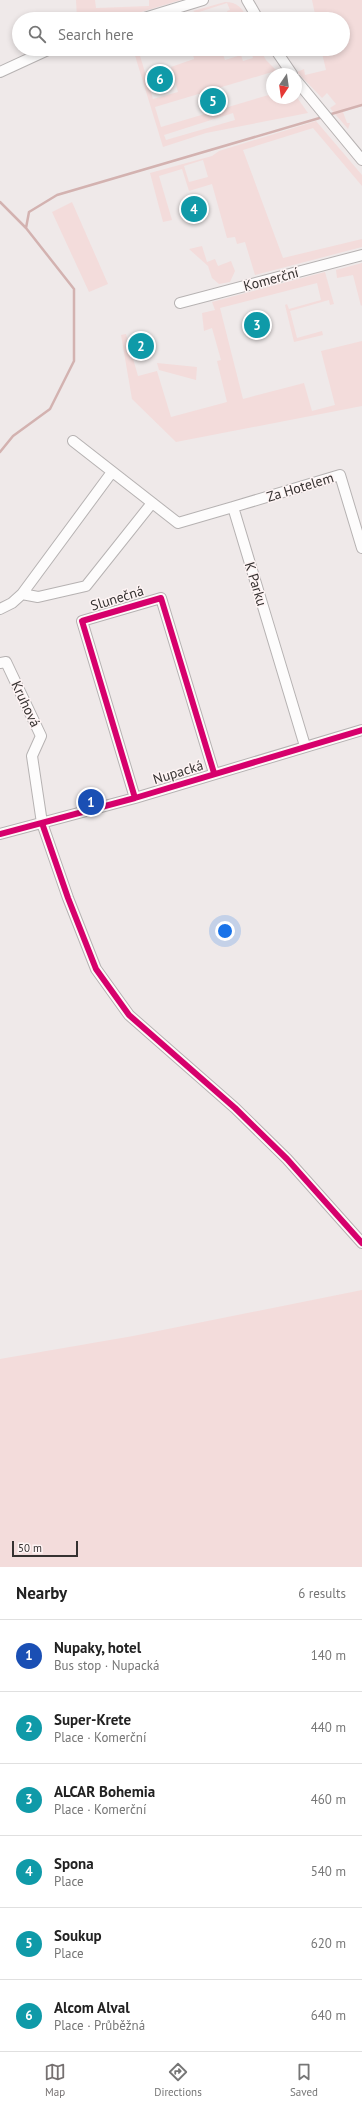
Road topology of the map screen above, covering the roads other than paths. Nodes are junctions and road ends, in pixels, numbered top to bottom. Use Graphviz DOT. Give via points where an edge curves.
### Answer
graph roads {
  1 [pos="203,0"];
  2 [pos="247,0"];
  3 [pos="164,12"];
  4 [pos="254,12"];
  5 [pos="35,56"];
  6 [pos="280,56"];
  7 [pos="288,68"];
  8 [pos="0,72"];
  9 [pos="302,87"];
  10 [pos="362,160"];
  11 [pos="362,255"];
  12 [pos="180,303"];
  13 [pos="73,442"];
  14 [pos="112,472"];
  15 [pos="152,503"];
  16 [pos="233,507"];
  17 [pos="362,548"];
  18 [pos="22,594"];
  19 [pos="0,609"];
  20 [pos="0,662"];
  21 [pos="362,730"];
  22 [pos="305,746"];
  23 [pos="214,773"];
  24 [pos="135,798"];
  25 [pos="42,823"];
  26 [pos="2,831"];
  27 [pos="362,1243"];
  1 -- 3 [label="street"];
  2 -- 4 [label="street"];
  5 -- 8 [label="street"];
  6 -- 7 [label="street"];
  9 -- 10 [label="street"];
  11 -- 12 [label="street, Komerční"];
  13 -- 14 [label="street"];
  14 -- 15 [label="street"];
  14 -- 18 [label="street"];
  15 -- 16 [label="street" via="178,523"];
  15 -- 18 [label="street" via="86,586 38,597"];
  16 -- 17 [label="street, Za Hotelem" via="340,475"];
  16 -- 22 [label="street, K Parku"];
  18 -- 19 [label="street"];
  20 -- 25 [label="street, Kruhová" via="6,662 41,736 32,756"];
  21 -- 22 [label="street, Nupacká"];
  22 -- 23 [label="street, Nupacká"];
  23 -- 24 [label="street, Nupacká"];
  23 -- 24 [label="street, Slunečná" via="161,598 82,621"];
  24 -- 25 [label="street, Nupacká"];
  25 -- 26 [label="street, Nupacká"];
  25 -- 27 [label="street" via="96,969 129,1016 235,1108 287,1160"];
}
